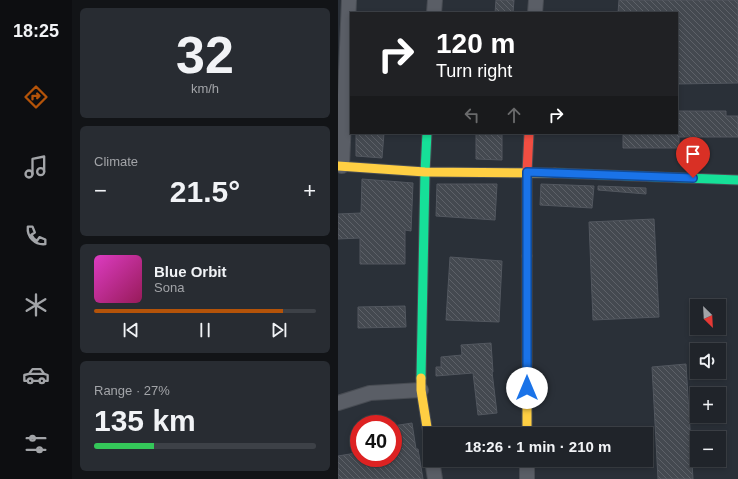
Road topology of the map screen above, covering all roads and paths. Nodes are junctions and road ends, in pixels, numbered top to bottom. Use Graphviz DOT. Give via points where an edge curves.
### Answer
graph roads {
  1 [pos="349,0"];
  2 [pos="435,0"];
  3 [pos="536,0"];
  4 [pos="434,12"];
  5 [pos="535,12"];
  6 [pos="427,134"];
  7 [pos="529,134"];
  8 [pos="340,166"];
  9 [pos="425,172"];
  10 [pos="527,172"];
  11 [pos="738,180"];
  12 [pos="421,390"];
  13 [pos="338,403"];
  14 [pos="427,427"];
  15 [pos="527,427"];
  16 [pos="433,467"];
  17 [pos="527,467"];
  18 [pos="435,479"];
  19 [pos="527,479"];
  1 -- 8 [label="street"];
  2 -- 4 [label="street"];
  3 -- 5 [label="street"];
  6 -- 9 [label="street"];
  7 -- 10 [label="street"];
  8 -- 9 [label="street"];
  9 -- 10 [label="street"];
  9 -- 12 [label="street"];
  10 -- 11 [label="street"];
  10 -- 15 [label="street"];
  12 -- 13 [label="street" via="370,393"];
  12 -- 14 [label="street"];
  16 -- 18 [label="street"];
  17 -- 19 [label="street"];
}
